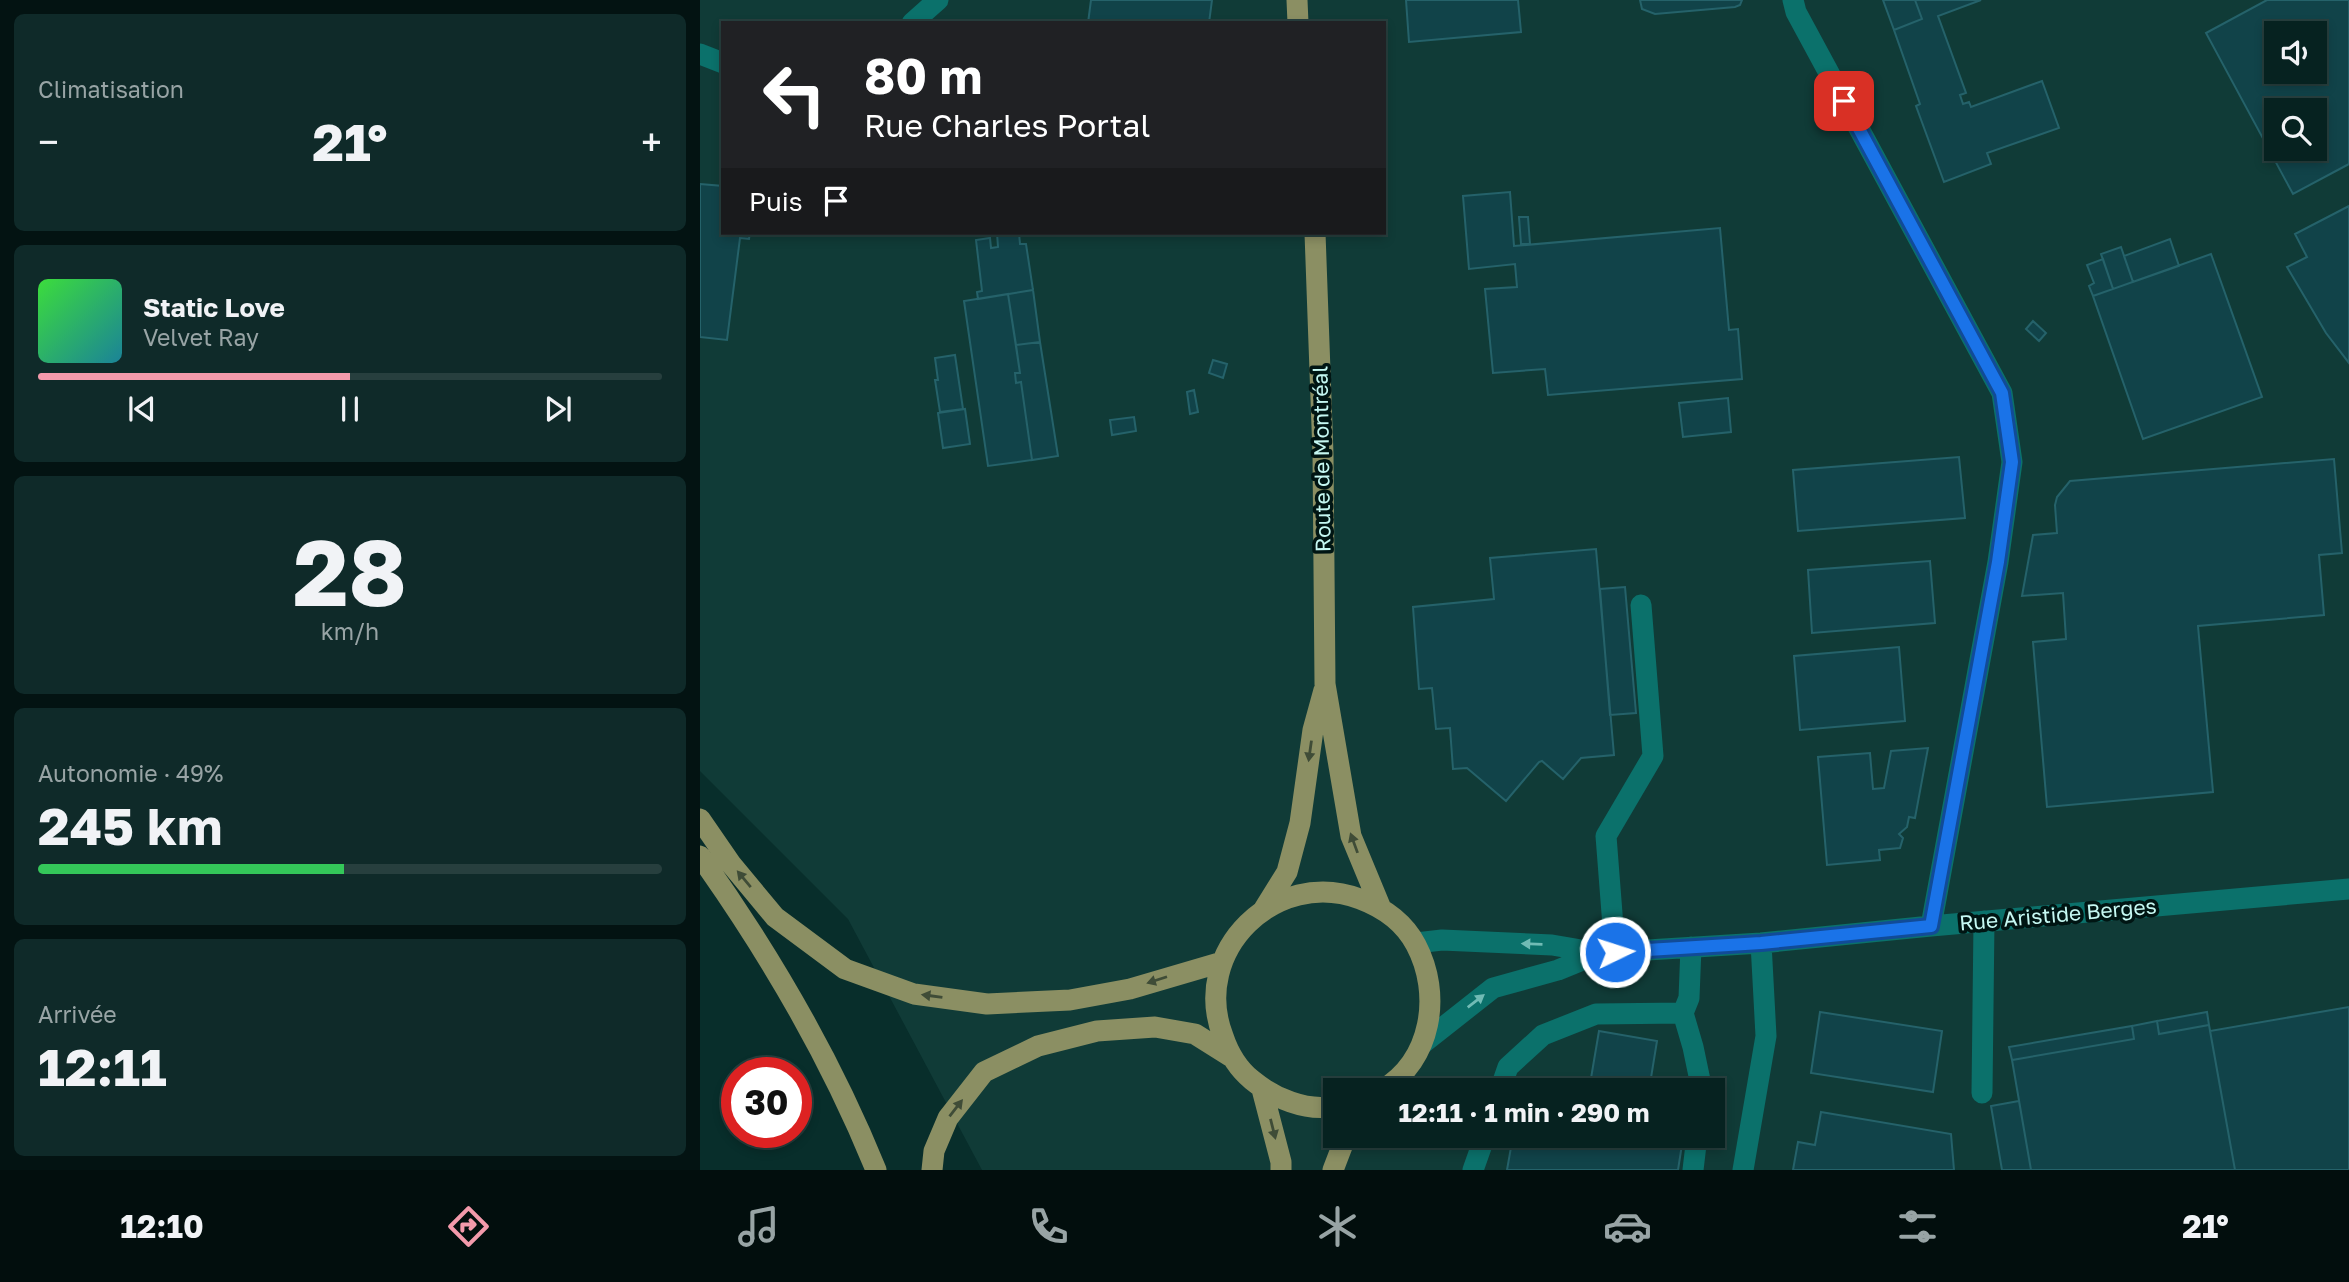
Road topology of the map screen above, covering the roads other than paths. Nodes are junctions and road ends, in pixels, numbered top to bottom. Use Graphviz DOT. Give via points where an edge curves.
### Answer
graph roads {
  1 [pos="939,0"];
  2 [pos="1297,0"];
  3 [pos="1793,0"];
  4 [pos="914,21"];
  5 [pos="1298,21"];
  6 [pos="700,54"];
  7 [pos="721,62"];
  8 [pos="1315,235"];
  9 [pos="1641,605"];
  10 [pos="1325,684"];
  11 [pos="700,819"];
  12 [pos="700,856"];
  13 [pos="2349,889"];
  14 [pos="1380,906"];
  15 [pos="1264,909"];
  16 [pos="1984,921"];
  17 [pos="1931,926"];
  18 [pos="1416,943"];
  19 [pos="1761,943"];
  20 [pos="1691,947"];
  21 [pos="1607,953"];
  22 [pos="1222,962"];
  23 [pos="1683,1013"];
  24 [pos="1422,1044"];
  25 [pos="1230,1056"];
  26 [pos="1396,1078"];
  27 [pos="1504,1078"];
  28 [pos="1699,1078"];
  29 [pos="1262,1089"];
  30 [pos="1982,1093"];
  31 [pos="1323,1108"];
  32 [pos="1341,1148"];
  33 [pos="1481,1148"];
  34 [pos="1696,1148"];
  35 [pos="876,1170"];
  36 [pos="932,1170"];
  37 [pos="1281,1170"];
  38 [pos="1333,1170"];
  39 [pos="1473,1170"];
  40 [pos="1693,1170"];
  41 [pos="1743,1170"];
  1 -- 4 [label="street"];
  2 -- 5 [label="main road"];
  3 -- 17 [label="street" via="2002,393 2012,462"];
  6 -- 7 [label="street"];
  8 -- 10 [label="main road, Route de Montréal"];
  9 -- 21 [label="street" via="1653,756 1606,836"];
  14 -- 10 [label="main road, Route de Montréal, one-way" via="1351,836"];
  10 -- 15 [label="main road, Route de Montréal, one-way" via="1287,872"];
  22 -- 11 [label="main road, one-way" via="1130,989 1069,1000 988,1004 914,994 845,969 775,917"];
  12 -- 35 [label="main road" via="812,1035"];
  13 -- 16 [label="street, Rue Aristide Berges"];
  14 -- 15 [label="main road" via="1342,892 1301,893"];
  14 -- 18 [label="main road"];
  15 -- 22 [label="main road" via="1239,932"];
  16 -- 17 [label="street, Rue Aristide Berges"];
  16 -- 30 [label="street"];
  17 -- 19 [label="street, Rue Aristide Berges"];
  21 -- 18 [label="street, Rue Aristide Berges, one-way" via="1552,945"];
  18 -- 24 [label="main road" via="1429,974 1432,1009"];
  19 -- 20 [label="street, Rue Aristide Berges"];
  19 -- 41 [label="street" via="1766,1036"];
  20 -- 21 [label="street, Rue Aristide Berges"];
  20 -- 23 [label="street" via="1689,998"];
  24 -- 21 [label="street, Rue Aristide Berges, one-way" via="1493,988"];
  22 -- 25 [label="main road" via="1215,994 1219,1026"];
  23 -- 27 [label="street" via="1596,1014 1543,1035 1508,1067"];
  23 -- 28 [label="street"];
  24 -- 26 [label="main road"];
  25 -- 29 [label="main road"];
  36 -- 25 [label="main road, one-way" via="934,1151 948,1118 984,1072 1038,1046 1097,1031 1155,1027 1195,1034"];
  29 -- 31 [label="main road" via="1293,1103"];
  29 -- 37 [label="main road, one-way"];
  32 -- 38 [label="main road"];
  33 -- 39 [label="street"];
  34 -- 40 [label="street"];
}
